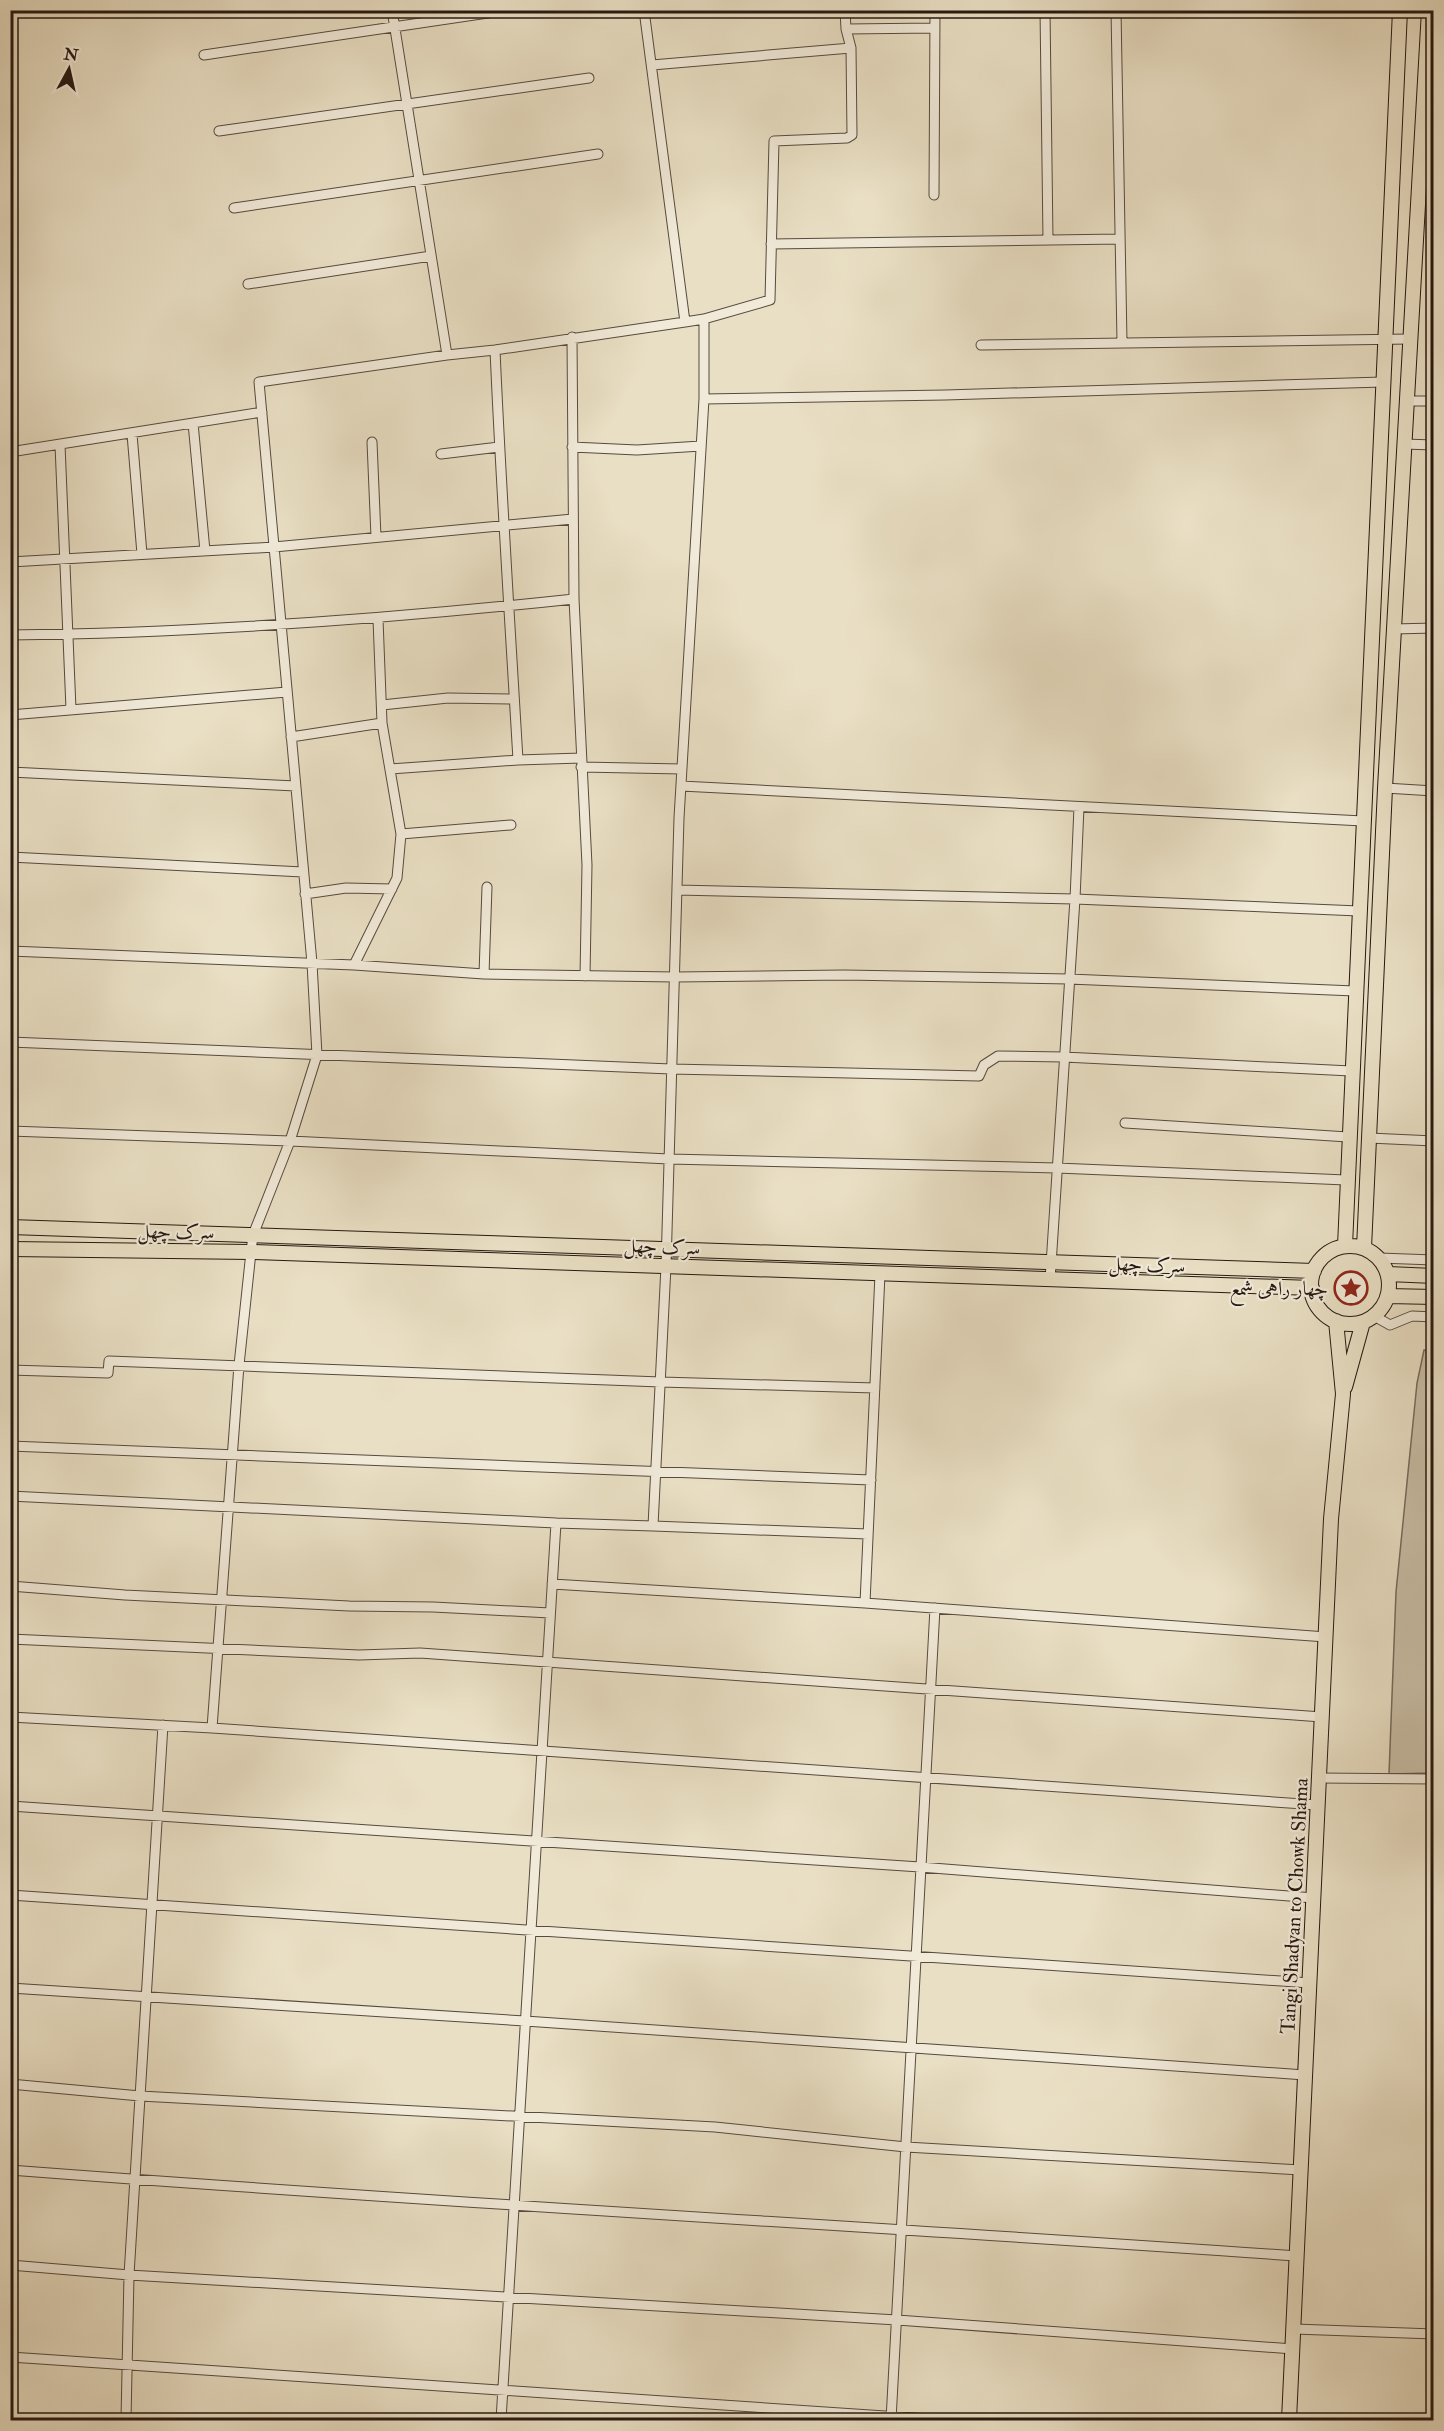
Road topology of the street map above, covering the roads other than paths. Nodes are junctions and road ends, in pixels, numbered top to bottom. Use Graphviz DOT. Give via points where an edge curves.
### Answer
graph roads {
  1 [pos="392,10"];
  2 [pos="508,10"];
  3 [pos="644,10"];
  4 [pos="845,10"];
  5 [pos="935,10"];
  6 [pos="1045,10"];
  7 [pos="1116,10"];
  8 [pos="1400,10"];
  9 [pos="1429,10"];
  10 [pos="395,27"];
  11 [pos="935,28"];
  12 [pos="846,30"];
  13 [pos="851,48"];
  14 [pos="204,55"];
  15 [pos="652,65"];
  16 [pos="589,78"];
  17 [pos="406,104"];
  18 [pos="219,131"];
  19 [pos="598,154"];
  20 [pos="419,181"];
  21 [pos="934,195"];
  22 [pos="234,208"];
  23 [pos="1120,239"];
  24 [pos="1048,240"];
  25 [pos="771,244"];
  26 [pos="431,256"];
  27 [pos="248,284"];
  28 [pos="704,319"];
  29 [pos="685,322"];
  30 [pos="572,337"];
  31 [pos="1385,339"];
  32 [pos="1410,339"];
  33 [pos="1122,342"];
  34 [pos="981,345"];
  35 [pos="495,350"];
  36 [pos="447,354"];
  37 [pos="1383,382"];
  38 [pos="704,399"];
  39 [pos="1406,401"];
  40 [pos="1434,401"];
  41 [pos="262,412"];
  42 [pos="194,423"];
  43 [pos="132,434"];
  44 [pos="372,442"];
  45 [pos="1404,444"];
  46 [pos="60,445"];
  47 [pos="1434,445"];
  48 [pos="701,446"];
  49 [pos="499,447"];
  50 [pos="572,447"];
  51 [pos="10,452"];
  52 [pos="441,454"];
  53 [pos="573,519"];
  54 [pos="502,525"];
  55 [pos="376,537"];
  56 [pos="274,547"];
  57 [pos="205,551"];
  58 [pos="142,554"];
  59 [pos="66,560"];
  60 [pos="10,562"];
  61 [pos="574,599"];
  62 [pos="510,606"];
  63 [pos="378,619"];
  64 [pos="281,623"];
  65 [pos="1434,628"];
  66 [pos="1394,629"];
  67 [pos="10,634"];
  68 [pos="67,634"];
  69 [pos="287,692"];
  70 [pos="514,699"];
  71 [pos="382,705"];
  72 [pos="71,709"];
  73 [pos="10,715"];
  74 [pos="382,723"];
  75 [pos="291,736"];
  76 [pos="518,760"];
  77 [pos="581,763"];
  78 [pos="390,769"];
  79 [pos="682,769"];
  80 [pos="10,772"];
  81 [pos="296,786"];
  82 [pos="681,786"];
  83 [pos="1384,788"];
  84 [pos="1434,791"];
  85 [pos="1079,807"];
  86 [pos="1363,821"];
  87 [pos="511,825"];
  88 [pos="401,834"];
  89 [pos="10,857"];
  90 [pos="303,872"];
  91 [pos="487,887"];
  92 [pos="392,889"];
  93 [pos="677,890"];
  94 [pos="305,894"];
  95 [pos="1075,899"];
  96 [pos="1359,910"];
  97 [pos="10,951"];
  98 [pos="312,963"];
  99 [pos="354,964"];
  100 [pos="484,974"];
  101 [pos="585,976"];
  102 [pos="675,977"];
  103 [pos="1069,979"];
  104 [pos="1355,991"];
  105 [pos="10,1042"];
  106 [pos="317,1055"];
  107 [pos="1065,1057"];
  108 [pos="671,1069"];
  109 [pos="1351,1071"];
  110 [pos="1125,1123"];
  111 [pos="10,1131"];
  112 [pos="1348,1137"];
  113 [pos="1369,1138"];
  114 [pos="290,1141"];
  115 [pos="1434,1141"];
  116 [pos="669,1159"];
  117 [pos="1057,1168"];
  118 [pos="1346,1180"];
  119 [pos="10,1227"];
  120 [pos="253,1235"];
  121 [pos="1345,1246"];
  122 [pos="1364,1248"];
  123 [pos="10,1249"];
  124 [pos="667,1249"];
  125 [pos="251,1252"];
  126 [pos="1379,1258"];
  127 [pos="1434,1260"];
  128 [pos="1052,1262"];
  129 [pos="666,1266"];
  130 [pos="1314,1271"];
  131 [pos="880,1274"];
  132 [pos="1388,1274"];
  133 [pos="1434,1276"];
  134 [pos="1050,1280"];
  135 [pos="1312,1288"];
  136 [pos="1388,1296"];
  137 [pos="1434,1297"];
  138 [pos="1434,1317"];
  139 [pos="1368,1319"];
  140 [pos="1336,1321"];
  141 [pos="238,1365"];
  142 [pos="10,1370"];
  143 [pos="661,1382"];
  144 [pos="875,1388"];
  145 [pos="1343,1394"];
  146 [pos="10,1446"];
  147 [pos="232,1454"];
  148 [pos="656,1471"];
  149 [pos="870,1480"];
  150 [pos="10,1496"];
  151 [pos="228,1508"];
  152 [pos="556,1523"];
  153 [pos="653,1526"];
  154 [pos="868,1534"];
  155 [pos="552,1584"];
  156 [pos="10,1586"];
  157 [pos="221,1600"];
  158 [pos="865,1603"];
  159 [pos="935,1608"];
  160 [pos="550,1613"];
  161 [pos="1326,1637"];
  162 [pos="10,1639"];
  163 [pos="218,1648"];
  164 [pos="547,1664"];
  165 [pos="930,1689"];
  166 [pos="10,1717"];
  167 [pos="1322,1718"];
  168 [pos="163,1725"];
  169 [pos="212,1728"];
  170 [pos="542,1753"];
  171 [pos="1319,1778"];
  172 [pos="925,1779"];
  173 [pos="1434,1779"];
  174 [pos="1318,1805"];
  175 [pos="10,1806"];
  176 [pos="158,1815"];
  177 [pos="536,1840"];
  178 [pos="920,1867"];
  179 [pos="10,1895"];
  180 [pos="1314,1898"];
  181 [pos="152,1904"];
  182 [pos="531,1931"];
  183 [pos="916,1956"];
  184 [pos="1310,1983"];
  185 [pos="10,1988"];
  186 [pos="146,1996"];
  187 [pos="525,2020"];
  188 [pos="911,2048"];
  189 [pos="1305,2075"];
  190 [pos="10,2084"];
  191 [pos="140,2096"];
  192 [pos="520,2116"];
  193 [pos="906,2147"];
  194 [pos="10,2170"];
  195 [pos="1301,2170"];
  196 [pos="135,2180"];
  197 [pos="514,2205"];
  198 [pos="902,2228"];
  199 [pos="1297,2256"];
  200 [pos="10,2265"];
  201 [pos="129,2275"];
  202 [pos="508,2297"];
  203 [pos="897,2320"];
  204 [pos="1294,2329"];
  205 [pos="1434,2334"];
  206 [pos="1293,2349"];
  207 [pos="10,2357"];
  208 [pos="127,2365"];
  209 [pos="503,2391"];
  210 [pos="891,2419"];
  211 [pos="126,2421"];
  212 [pos="501,2421"];
  213 [pos="945,2421"];
  214 [pos="1289,2421"];
  1 -- 10 [label="street"];
  2 -- 10 [label="street"];
  3 -- 15 [label="street"];
  4 -- 12 [label="street"];
  5 -- 11 [label="street"];
  6 -- 24 [label="street"];
  7 -- 23 [label="street"];
  8 -- 31 [label="main road"];
  9 -- 32 [label="main road"];
  10 -- 14 [label="street"];
  10 -- 17 [label="street"];
  11 -- 12 [label="street"];
  11 -- 21 [label="street"];
  12 -- 13 [label="street"];
  13 -- 15 [label="street"];
  13 -- 25 [label="street" via="852,135 774,141"];
  15 -- 29 [label="street"];
  16 -- 17 [label="street"];
  17 -- 18 [label="street"];
  17 -- 20 [label="street"];
  19 -- 20 [label="street"];
  20 -- 22 [label="street"];
  20 -- 26 [label="street"];
  23 -- 24 [label="street"];
  23 -- 33 [label="street"];
  24 -- 25 [label="street"];
  25 -- 28 [label="street" via="770,300"];
  26 -- 27 [label="street"];
  26 -- 36 [label="street"];
  28 -- 29 [label="street"];
  28 -- 38 [label="street"];
  29 -- 30 [label="street"];
  30 -- 35 [label="street"];
  30 -- 50 [label="street"];
  31 -- 32 [label="street"];
  31 -- 33 [label="street"];
  31 -- 37 [label="main road"];
  32 -- 39 [label="main road"];
  33 -- 34 [label="street"];
  35 -- 36 [label="street"];
  35 -- 49 [label="street"];
  36 -- 41 [label="street" via="262,381"];
  37 -- 38 [label="street"];
  37 -- 86 [label="main road"];
  38 -- 48 [label="street"];
  39 -- 40 [label="street"];
  39 -- 45 [label="main road"];
  41 -- 42 [label="street"];
  41 -- 56 [label="street"];
  42 -- 43 [label="street"];
  42 -- 57 [label="street"];
  43 -- 46 [label="street"];
  43 -- 58 [label="street"];
  44 -- 55 [label="street"];
  45 -- 47 [label="street"];
  45 -- 66 [label="main road"];
  46 -- 51 [label="street"];
  46 -- 59 [label="street"];
  48 -- 50 [label="street" via="637,450"];
  48 -- 79 [label="street"];
  49 -- 52 [label="street"];
  49 -- 54 [label="street"];
  50 -- 53 [label="street"];
  53 -- 54 [label="street"];
  53 -- 61 [label="street"];
  54 -- 55 [label="street"];
  54 -- 62 [label="street"];
  55 -- 56 [label="street"];
  56 -- 57 [label="street"];
  56 -- 64 [label="street"];
  57 -- 58 [label="street"];
  58 -- 59 [label="street"];
  59 -- 60 [label="street"];
  59 -- 68 [label="street"];
  61 -- 62 [label="street"];
  61 -- 77 [label="street"];
  62 -- 63 [label="street"];
  62 -- 70 [label="street"];
  63 -- 64 [label="street"];
  63 -- 71 [label="street"];
  64 -- 68 [label="street"];
  64 -- 69 [label="street"];
  65 -- 66 [label="street"];
  66 -- 83 [label="main road"];
  67 -- 68 [label="street"];
  68 -- 72 [label="street"];
  69 -- 72 [label="street"];
  69 -- 75 [label="street"];
  70 -- 71 [label="street" via="448,698"];
  70 -- 76 [label="street"];
  71 -- 74 [label="street"];
  72 -- 73 [label="street"];
  74 -- 75 [label="street"];
  74 -- 78 [label="street"];
  75 -- 81 [label="street"];
  76 -- 77 [label="street"];
  76 -- 78 [label="street"];
  77 -- 79 [label="street"];
  77 -- 101 [label="street" via="587,865"];
  78 -- 88 [label="street"];
  79 -- 82 [label="street"];
  80 -- 81 [label="street"];
  81 -- 90 [label="street"];
  82 -- 85 [label="street"];
  82 -- 93 [label="street"];
  83 -- 84 [label="street"];
  83 -- 113 [label="main road"];
  85 -- 86 [label="street"];
  85 -- 95 [label="street"];
  86 -- 96 [label="main road"];
  87 -- 88 [label="street"];
  88 -- 92 [label="street" via="397,878"];
  89 -- 90 [label="street"];
  90 -- 94 [label="street"];
  91 -- 100 [label="street"];
  92 -- 94 [label="street" via="346,888"];
  92 -- 99 [label="street"];
  93 -- 95 [label="street"];
  93 -- 102 [label="street"];
  94 -- 98 [label="street"];
  95 -- 96 [label="street"];
  95 -- 103 [label="street"];
  96 -- 104 [label="main road"];
  97 -- 98 [label="street"];
  98 -- 99 [label="street"];
  98 -- 106 [label="street"];
  99 -- 100 [label="street"];
  100 -- 101 [label="street"];
  101 -- 102 [label="street"];
  102 -- 103 [label="street"];
  102 -- 108 [label="street"];
  103 -- 104 [label="street"];
  103 -- 107 [label="street"];
  104 -- 109 [label="main road"];
  105 -- 106 [label="street"];
  106 -- 108 [label="street"];
  106 -- 114 [label="street"];
  107 -- 108 [label="street" via="998,1056 984,1065 979,1076"];
  107 -- 109 [label="street"];
  107 -- 117 [label="street"];
  108 -- 116 [label="street"];
  109 -- 112 [label="main road"];
  110 -- 112 [label="street"];
  111 -- 114 [label="street"];
  112 -- 118 [label="main road"];
  113 -- 115 [label="street"];
  113 -- 122 [label="main road"];
  114 -- 116 [label="street"];
  114 -- 120 [label="street"];
  116 -- 117 [label="street"];
  116 -- 124 [label="street"];
  117 -- 118 [label="street"];
  117 -- 128 [label="street"];
  118 -- 121 [label="main road"];
  119 -- 120 [label="main road"];
  120 -- 124 [label="main road"];
  120 -- 125 [label="street"];
  121 -- 122 [label="main road"];
  121 -- 130 [label="main road" via="1331,1251"];
  122 -- 126 [label="main road"];
  123 -- 125 [label="main road, سرک چهل"];
  124 -- 128 [label="main road"];
  124 -- 129 [label="street"];
  125 -- 129 [label="main road, سرک چهل"];
  125 -- 141 [label="street"];
  126 -- 127 [label="street"];
  126 -- 132 [label="main road"];
  128 -- 130 [label="main road"];
  128 -- 134 [label="street"];
  129 -- 131 [label="main road, سرک چهل"];
  129 -- 143 [label="street"];
  130 -- 135 [label="main road"];
  131 -- 134 [label="main road, سرک چهل"];
  131 -- 144 [label="street"];
  132 -- 133 [label="main road"];
  132 -- 136 [label="main road"];
  134 -- 135 [label="main road, سرک چهل"];
  135 -- 140 [label="main road" via="1319,1308"];
  136 -- 137 [label="main road"];
  136 -- 139 [label="main road" via="1383,1307"];
  138 -- 139 [label="street" via="1412,1316 1390,1325"];
  139 -- 140 [label="main road" via="1349,1324"];
  139 -- 145 [label="main road"];
  140 -- 145 [label="main road"];
  141 -- 142 [label="street" via="109,1361 108,1373"];
  141 -- 143 [label="street"];
  141 -- 147 [label="street"];
  143 -- 144 [label="street"];
  143 -- 148 [label="street"];
  144 -- 149 [label="street"];
  145 -- 161 [label="main road, Tangi Shadyan to Chowk Shama" via="1331,1519"];
  146 -- 147 [label="street"];
  147 -- 148 [label="street"];
  147 -- 151 [label="street"];
  148 -- 149 [label="street"];
  148 -- 153 [label="street"];
  149 -- 154 [label="street"];
  150 -- 151 [label="street"];
  151 -- 152 [label="street"];
  151 -- 157 [label="street"];
  152 -- 153 [label="street"];
  152 -- 155 [label="street"];
  153 -- 154 [label="street"];
  154 -- 158 [label="street"];
  155 -- 158 [label="street"];
  155 -- 160 [label="street"];
  156 -- 157 [label="street"];
  157 -- 160 [label="street"];
  157 -- 163 [label="street"];
  158 -- 159 [label="street"];
  159 -- 161 [label="street"];
  159 -- 165 [label="street"];
  160 -- 164 [label="street"];
  161 -- 167 [label="main road, Tangi Shadyan to Chowk Shama"];
  162 -- 163 [label="street"];
  163 -- 164 [label="street" via="359,1655 420,1653"];
  163 -- 169 [label="street"];
  164 -- 165 [label="street"];
  164 -- 170 [label="street"];
  165 -- 167 [label="street"];
  165 -- 172 [label="street"];
  166 -- 168 [label="street"];
  167 -- 171 [label="main road, Tangi Shadyan to Chowk Shama"];
  168 -- 169 [label="street"];
  168 -- 176 [label="street"];
  169 -- 170 [label="street"];
  170 -- 172 [label="street"];
  170 -- 177 [label="street"];
  171 -- 173 [label="street"];
  171 -- 174 [label="main road, Tangi Shadyan to Chowk Shama"];
  172 -- 174 [label="street"];
  172 -- 178 [label="street"];
  174 -- 180 [label="main road, Tangi Shadyan to Chowk Shama"];
  175 -- 176 [label="street"];
  176 -- 177 [label="street"];
  176 -- 181 [label="street"];
  177 -- 178 [label="street"];
  177 -- 182 [label="street"];
  178 -- 180 [label="street"];
  178 -- 183 [label="street"];
  179 -- 181 [label="street"];
  180 -- 184 [label="main road, Tangi Shadyan to Chowk Shama"];
  181 -- 182 [label="street"];
  181 -- 186 [label="street"];
  182 -- 183 [label="street"];
  182 -- 187 [label="street"];
  183 -- 184 [label="street"];
  183 -- 188 [label="street"];
  184 -- 189 [label="main road, Tangi Shadyan to Chowk Shama"];
  185 -- 186 [label="street"];
  186 -- 187 [label="street"];
  186 -- 191 [label="street"];
  187 -- 188 [label="street"];
  187 -- 192 [label="street"];
  188 -- 189 [label="street"];
  188 -- 193 [label="street"];
  189 -- 195 [label="main road, Tangi Shadyan to Chowk Shama"];
  190 -- 191 [label="street"];
  191 -- 192 [label="street"];
  191 -- 196 [label="street"];
  192 -- 193 [label="street" via="715,2127"];
  192 -- 197 [label="street"];
  193 -- 195 [label="street"];
  193 -- 198 [label="street"];
  194 -- 196 [label="street"];
  195 -- 199 [label="main road, Tangi Shadyan to Chowk Shama"];
  196 -- 197 [label="street"];
  196 -- 201 [label="street"];
  197 -- 198 [label="street"];
  197 -- 202 [label="street"];
  198 -- 199 [label="street"];
  198 -- 203 [label="street"];
  199 -- 204 [label="main road, Tangi Shadyan to Chowk Shama"];
  200 -- 201 [label="street"];
  201 -- 202 [label="street"];
  201 -- 208 [label="street"];
  202 -- 203 [label="street"];
  202 -- 209 [label="street"];
  203 -- 206 [label="street"];
  203 -- 210 [label="street"];
  204 -- 205 [label="street"];
  204 -- 206 [label="main road, Tangi Shadyan to Chowk Shama"];
  206 -- 214 [label="main road, Tangi Shadyan to Chowk Shama"];
  207 -- 208 [label="street"];
  208 -- 209 [label="street"];
  208 -- 211 [label="street"];
  209 -- 210 [label="street"];
  209 -- 212 [label="street"];
  210 -- 213 [label="street"];
}
